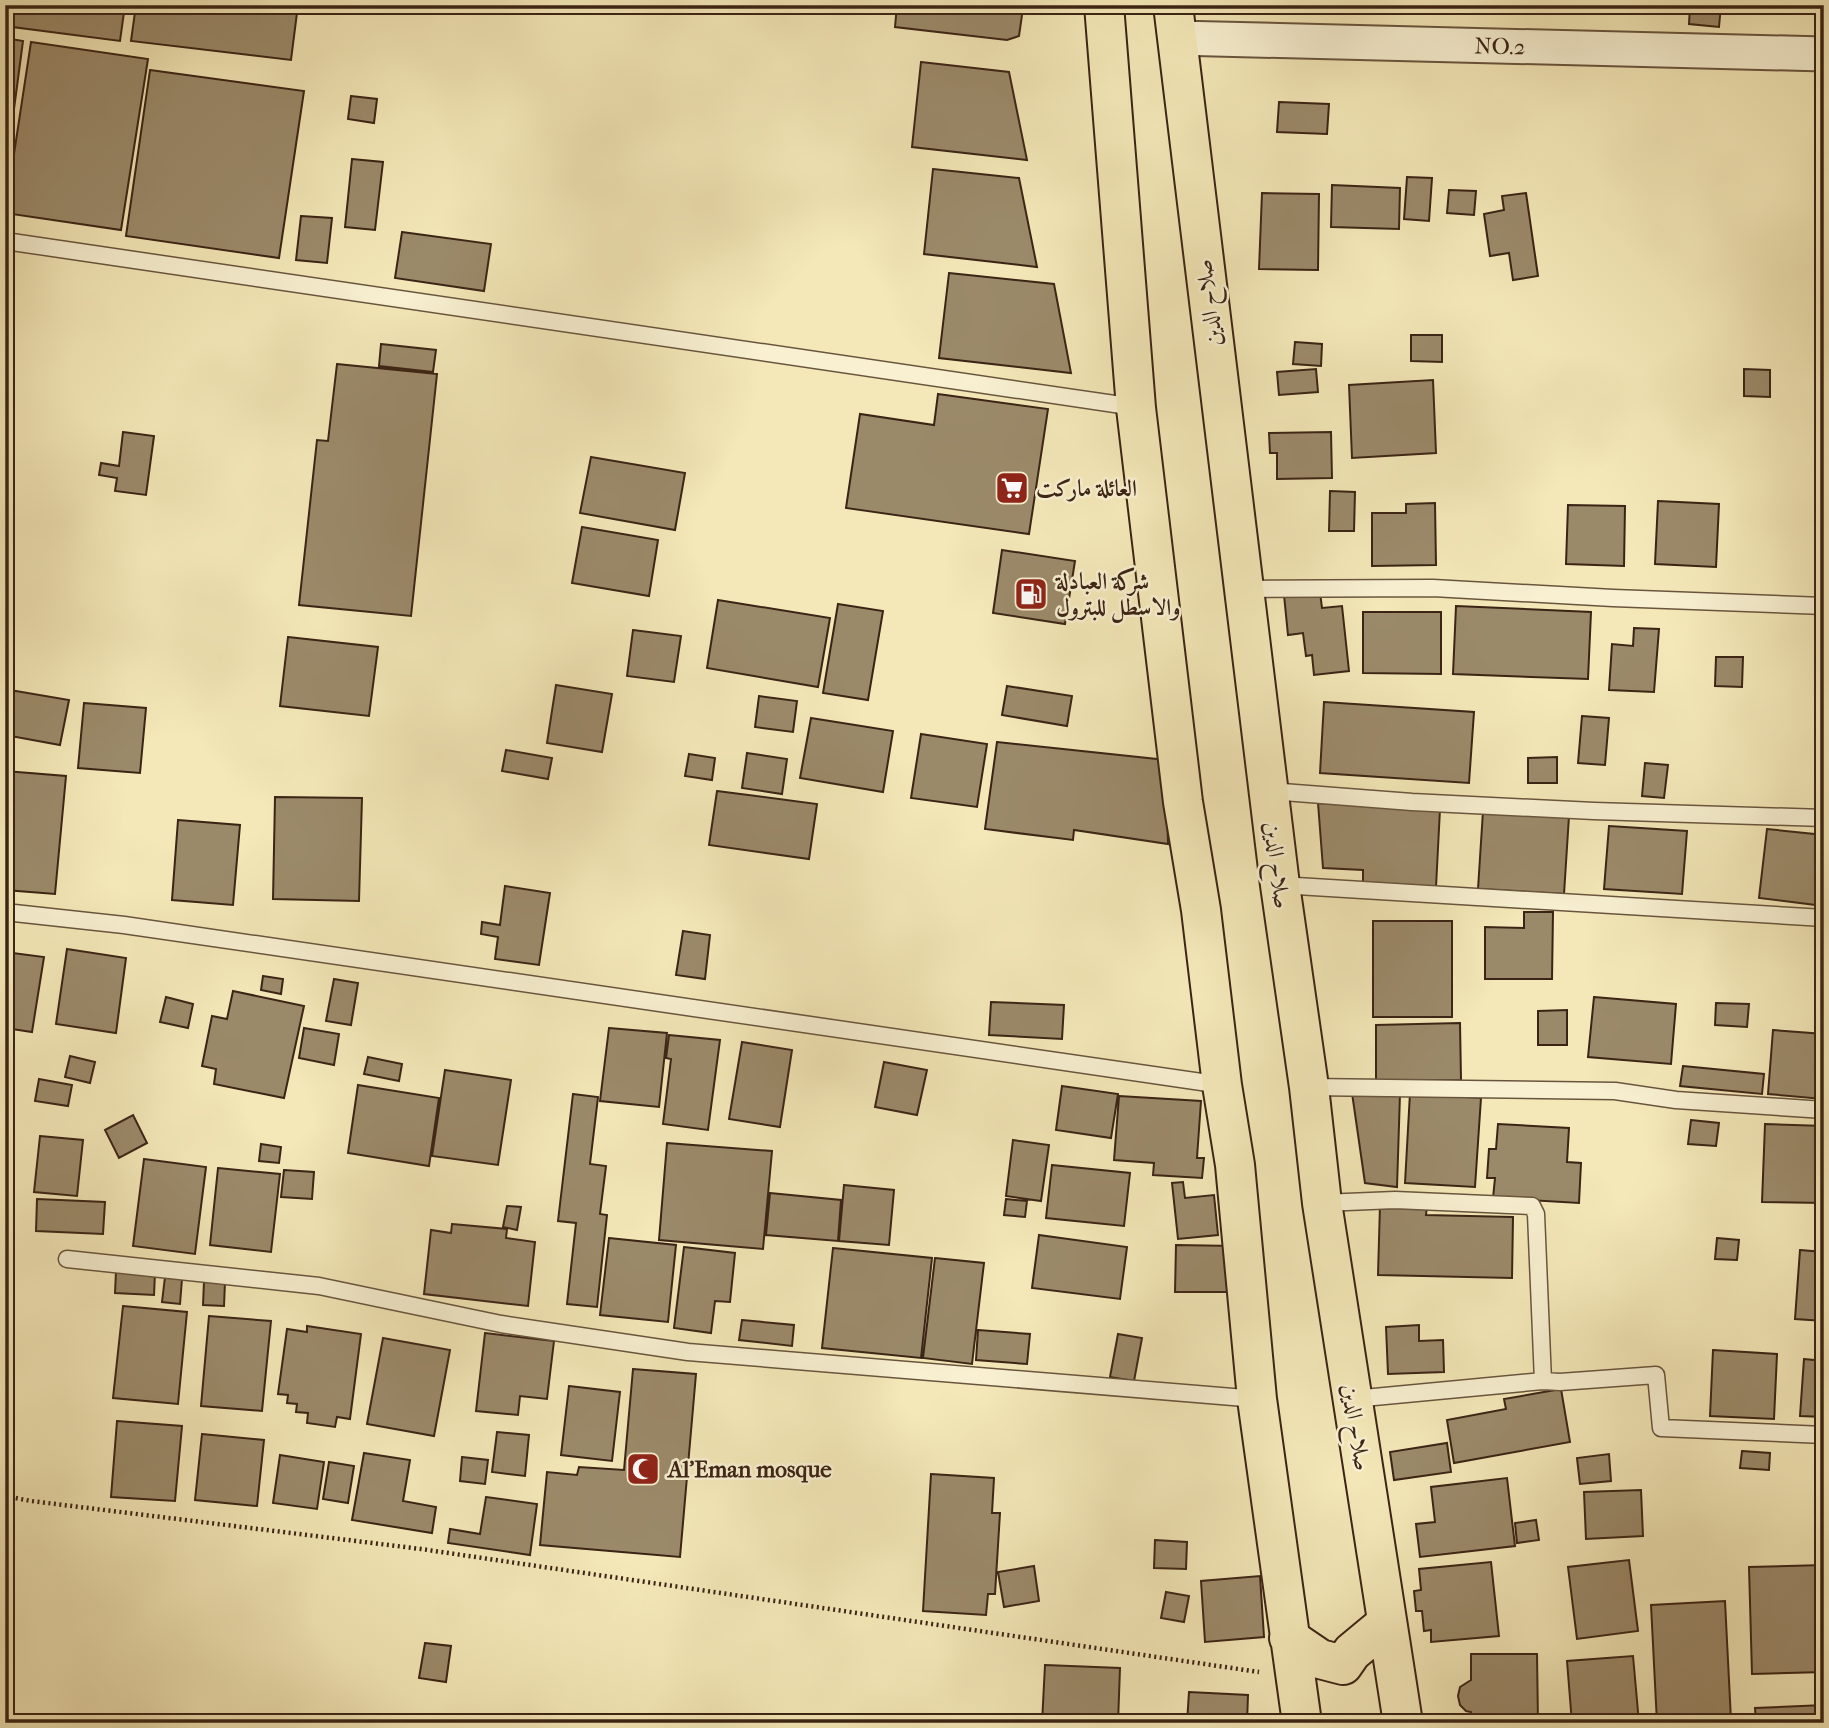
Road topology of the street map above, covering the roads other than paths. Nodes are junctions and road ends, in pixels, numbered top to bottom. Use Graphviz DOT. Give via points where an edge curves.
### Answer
graph roads {
  1 [pos="1104,5"];
  2 [pos="1175,22"];
  3 [pos="1824,54"];
  4 [pos="5,242"];
  5 [pos="1136,408"];
  6 [pos="1244,589"];
  7 [pos="1824,606"];
  8 [pos="1269,790"];
  9 [pos="1824,818"];
  10 [pos="1280,886"];
  11 [pos="5,912"];
  12 [pos="1824,918"];
  13 [pos="1222,1085"];
  14 [pos="1309,1087"];
  15 [pos="1824,1110"];
  16 [pos="1322,1203"];
  17 [pos="68,1259"];
  18 [pos="1543,1381"];
  19 [pos="1257,1399"];
  20 [pos="1353,1399"];
  21 [pos="1824,1435"];
  22 [pos="1387,1623"];
  23 [pos="1289,1638"];
  24 [pos="1302,1723"];
  25 [pos="1403,1723"];
  1 -- 5 [label="highway"];
  2 -- 3 [label="street, NO.2"];
  2 -- 6 [label="highway, صلاح الدين"];
  4 -- 5 [label="lane"];
  5 -- 13 [label="highway"];
  6 -- 7 [label="lane" via="1433,588"];
  6 -- 8 [label="highway, صلاح الدين"];
  8 -- 9 [label="lane" via="1412,802"];
  8 -- 10 [label="highway, صلاح الدين"];
  10 -- 12 [label="lane"];
  10 -- 14 [label="highway, صلاح الدين"];
  11 -- 13 [label="lane" via="124,925"];
  13 -- 19 [label="highway" via="1235,1165"];
  14 -- 15 [label="lane" via="1615,1091 1675,1100"];
  14 -- 16 [label="highway, صلاح الدين"];
  16 -- 18 [label="lane" via="1395,1200 1532,1206"];
  16 -- 20 [label="highway, صلاح الدين"];
  17 -- 19 [label="lane" via="319,1286 500,1324 688,1352"];
  18 -- 20 [label="lane"];
  18 -- 21 [label="lane" via="1656,1375 1661,1427"];
  19 -- 23 [label="highway"];
  20 -- 22 [label="highway, صلاح الدين"];
  22 -- 23 [label="highway" via="1343,1665 1320,1659"];
  22 -- 25 [label="highway, صلاح الدين"];
  23 -- 24 [label="highway"];
}
